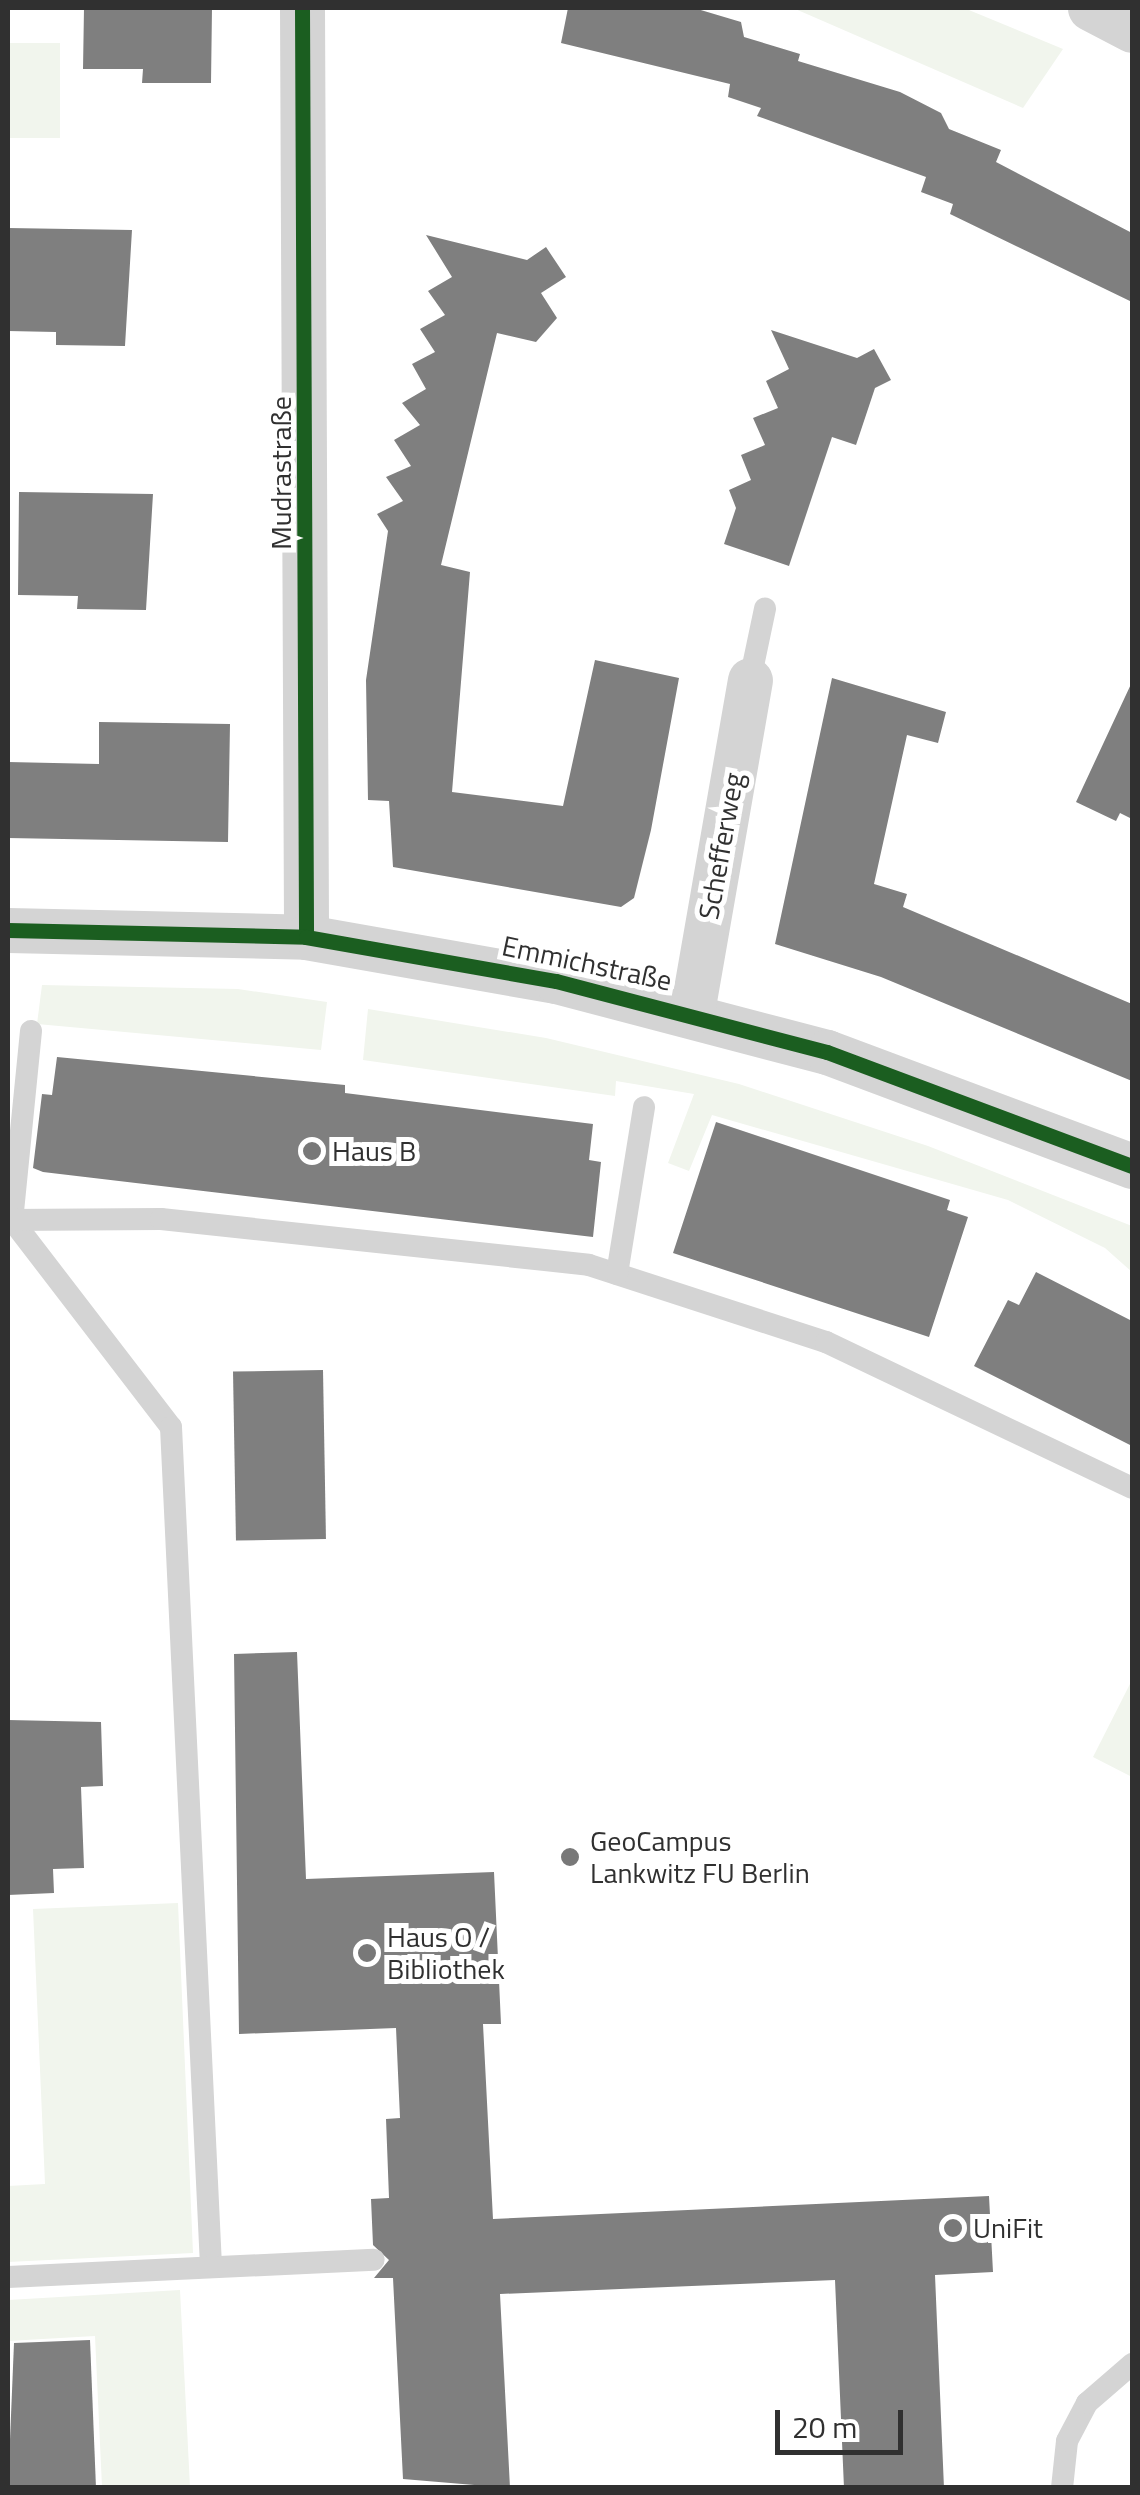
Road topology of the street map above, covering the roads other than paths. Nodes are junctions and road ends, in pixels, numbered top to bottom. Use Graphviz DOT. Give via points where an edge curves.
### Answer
graph roads {
  1 [pos="302,8"];
  2 [pos="1090,8"];
  3 [pos="1132,30"];
  4 [pos="765,608"];
  5 [pos="750,680"];
  6 [pos="8,930"];
  7 [pos="306,937"];
  8 [pos="692,1012"];
  9 [pos="32,1031"];
  10 [pos="644,1107"];
  11 [pos="1132,1166"];
  12 [pos="10,1220"];
  13 [pos="617,1274"];
  14 [pos="1132,1488"];
  15 [pos="374,2260"];
  16 [pos="211,2268"];
  17 [pos="8,2277"];
  18 [pos="1132,2364"];
  19 [pos="1062,2488"];
  1 -- 7 [label="street, Mudrastraße"];
  2 -- 3 [label="street"];
  4 -- 5 [label="lane"];
  5 -- 8 [label="street, Schefferweg"];
  6 -- 7 [label="street, Emmichstraße"];
  7 -- 8 [label="street, Emmichstraße"];
  8 -- 11 [label="street, Emmichstraße" via="959,1096"];
  9 -- 12 [label="lane"];
  10 -- 13 [label="lane"];
  12 -- 13 [label="lane" via="161,1218"];
  12 -- 16 [label="lane" via="171,1427"];
  13 -- 14 [label="lane" via="826,1342"];
  15 -- 16 [label="lane"];
  16 -- 17 [label="lane"];
  18 -- 19 [label="lane" via="1086,2403 1067,2441"];
}
